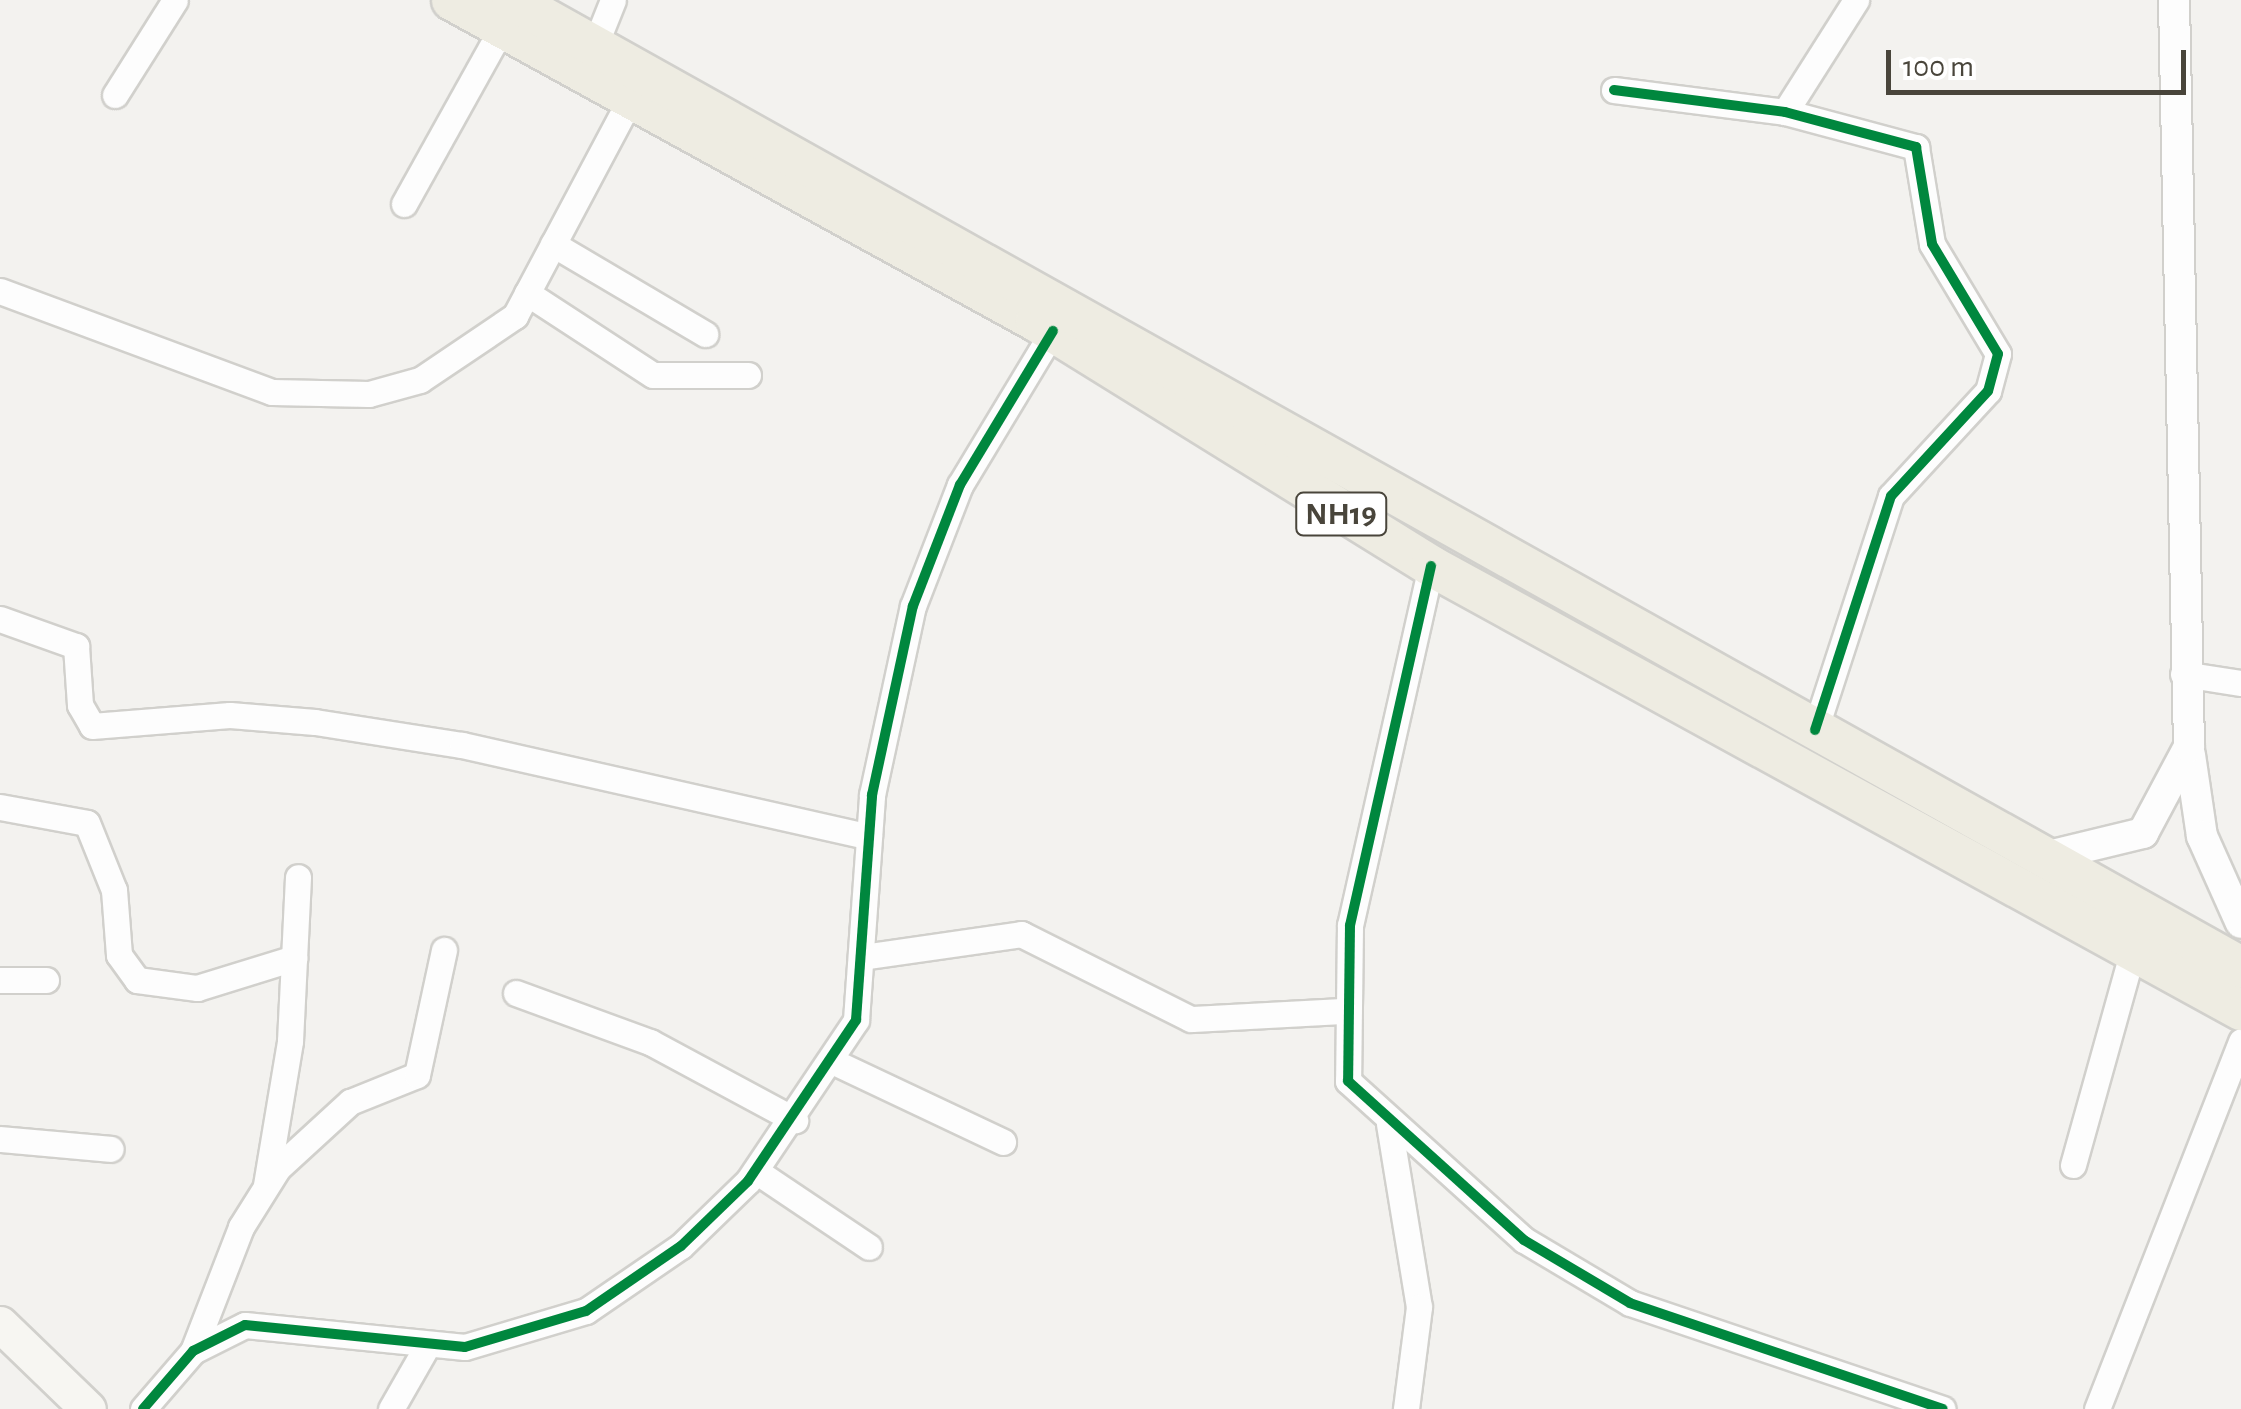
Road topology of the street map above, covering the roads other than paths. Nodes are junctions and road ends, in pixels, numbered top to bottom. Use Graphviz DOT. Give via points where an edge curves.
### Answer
graph roads {
  1 [pos="176,0"];
  2 [pos="452,0"];
  3 [pos="613,0"];
  4 [pos="1856,0"];
  5 [pos="2174,0"];
  6 [pos="507,14"];
  7 [pos="595,45"];
  8 [pos="1614,90"];
  9 [pos="115,95"];
  10 [pos="631,98"];
  11 [pos="1785,112"];
  12 [pos="404,204"];
  13 [pos="554,244"];
  14 [pos="0,292"];
  15 [pos="528,293"];
  16 [pos="1053,331"];
  17 [pos="705,334"];
  18 [pos="748,375"];
  19 [pos="1424,547"];
  20 [pos="0,619"];
  21 [pos="2183,674"];
  22 [pos="2241,683"];
  23 [pos="1815,730"];
  24 [pos="2190,747"];
  25 [pos="0,808"];
  26 [pos="869,837"];
  27 [pos="2044,857"];
  28 [pos="298,877"];
  29 [pos="2241,923"];
  30 [pos="444,950"];
  31 [pos="2133,950"];
  32 [pos="862,957"];
  33 [pos="294,958"];
  34 [pos="2241,967"];
  35 [pos="0,980"];
  36 [pos="46,980"];
  37 [pos="516,993"];
  38 [pos="2241,1010"];
  39 [pos="1344,1011"];
  40 [pos="2241,1041"];
  41 [pos="834,1062"];
  42 [pos="795,1120"];
  43 [pos="1389,1124"];
  44 [pos="0,1139"];
  45 [pos="1003,1142"];
  46 [pos="111,1149"];
  47 [pos="2074,1165"];
  48 [pos="756,1170"];
  49 [pos="266,1185"];
  50 [pos="868,1247"];
  51 [pos="0,1324"];
  52 [pos="426,1348"];
  53 [pos="193,1351"];
  54 [pos="88,1409"];
  55 [pos="144,1409"];
  56 [pos="391,1409"];
  57 [pos="1406,1409"];
  58 [pos="1944,1409"];
  59 [pos="2098,1409"];
  1 -- 9 [label="street"];
  2 -- 6 [label="highway, NH19"];
  3 -- 7 [label="street"];
  4 -- 11 [label="street"];
  5 -- 21 [label="street"];
  6 -- 7 [label="highway, NH19"];
  6 -- 10 [label="highway, NH19"];
  6 -- 12 [label="street"];
  7 -- 19 [label="highway, NH19" via="1104,325"];
  8 -- 11 [label="street"];
  10 -- 13 [label="street"];
  10 -- 16 [label="highway, NH19"];
  11 -- 23 [label="street" via="1916,146 1932,244 2000,362 1950,440 1891,496"];
  13 -- 15 [label="street"];
  13 -- 17 [label="street"];
  14 -- 15 [label="street" via="236,384 318,396 420,380 500,331"];
  15 -- 18 [label="street" via="654,375"];
  16 -- 19 [label="highway, NH19"];
  16 -- 26 [label="street" via="933,546 887,702"];
  19 -- 23 [label="highway, NH19"];
  19 -- 31 [label="highway, NH19"];
  19 -- 39 [label="street" via="1350,926"];
  20 -- 26 [label="street" via="76,646 80,704 92,726 230,715 315,722 462,745"];
  21 -- 22 [label="street"];
  21 -- 24 [label="street"];
  23 -- 27 [label="highway, NH19"];
  24 -- 27 [label="street" via="2143,833"];
  24 -- 29 [label="street" via="2202,836"];
  25 -- 33 [label="street" via="87,822 114,890 118,955 138,980 158,990 197,988"];
  26 -- 32 [label="street"];
  27 -- 34 [label="highway, NH19"];
  28 -- 33 [label="street"];
  30 -- 49 [label="street" via="417,1075 341,1108"];
  31 -- 38 [label="highway, NH19"];
  31 -- 47 [label="street"];
  32 -- 39 [label="street" via="1021,934 1191,1019"];
  32 -- 41 [label="street" via="856,1020"];
  33 -- 49 [label="street"];
  35 -- 36 [label="street"];
  37 -- 42 [label="street" via="650,1042"];
  39 -- 43 [label="street" via="1348,1081"];
  40 -- 59 [label="street"];
  41 -- 42 [label="street"];
  41 -- 45 [label="street"];
  42 -- 48 [label="street"];
  43 -- 57 [label="street" via="1420,1307"];
  43 -- 58 [label="street" via="1524,1240 1630,1303"];
  44 -- 46 [label="street"];
  48 -- 50 [label="street"];
  48 -- 52 [label="street" via="681,1246 586,1311 494,1342"];
  49 -- 53 [label="street"];
  51 -- 54 [label="main road"];
  52 -- 53 [label="street" via="265,1322"];
  52 -- 56 [label="street"];
  53 -- 55 [label="street"];
}
